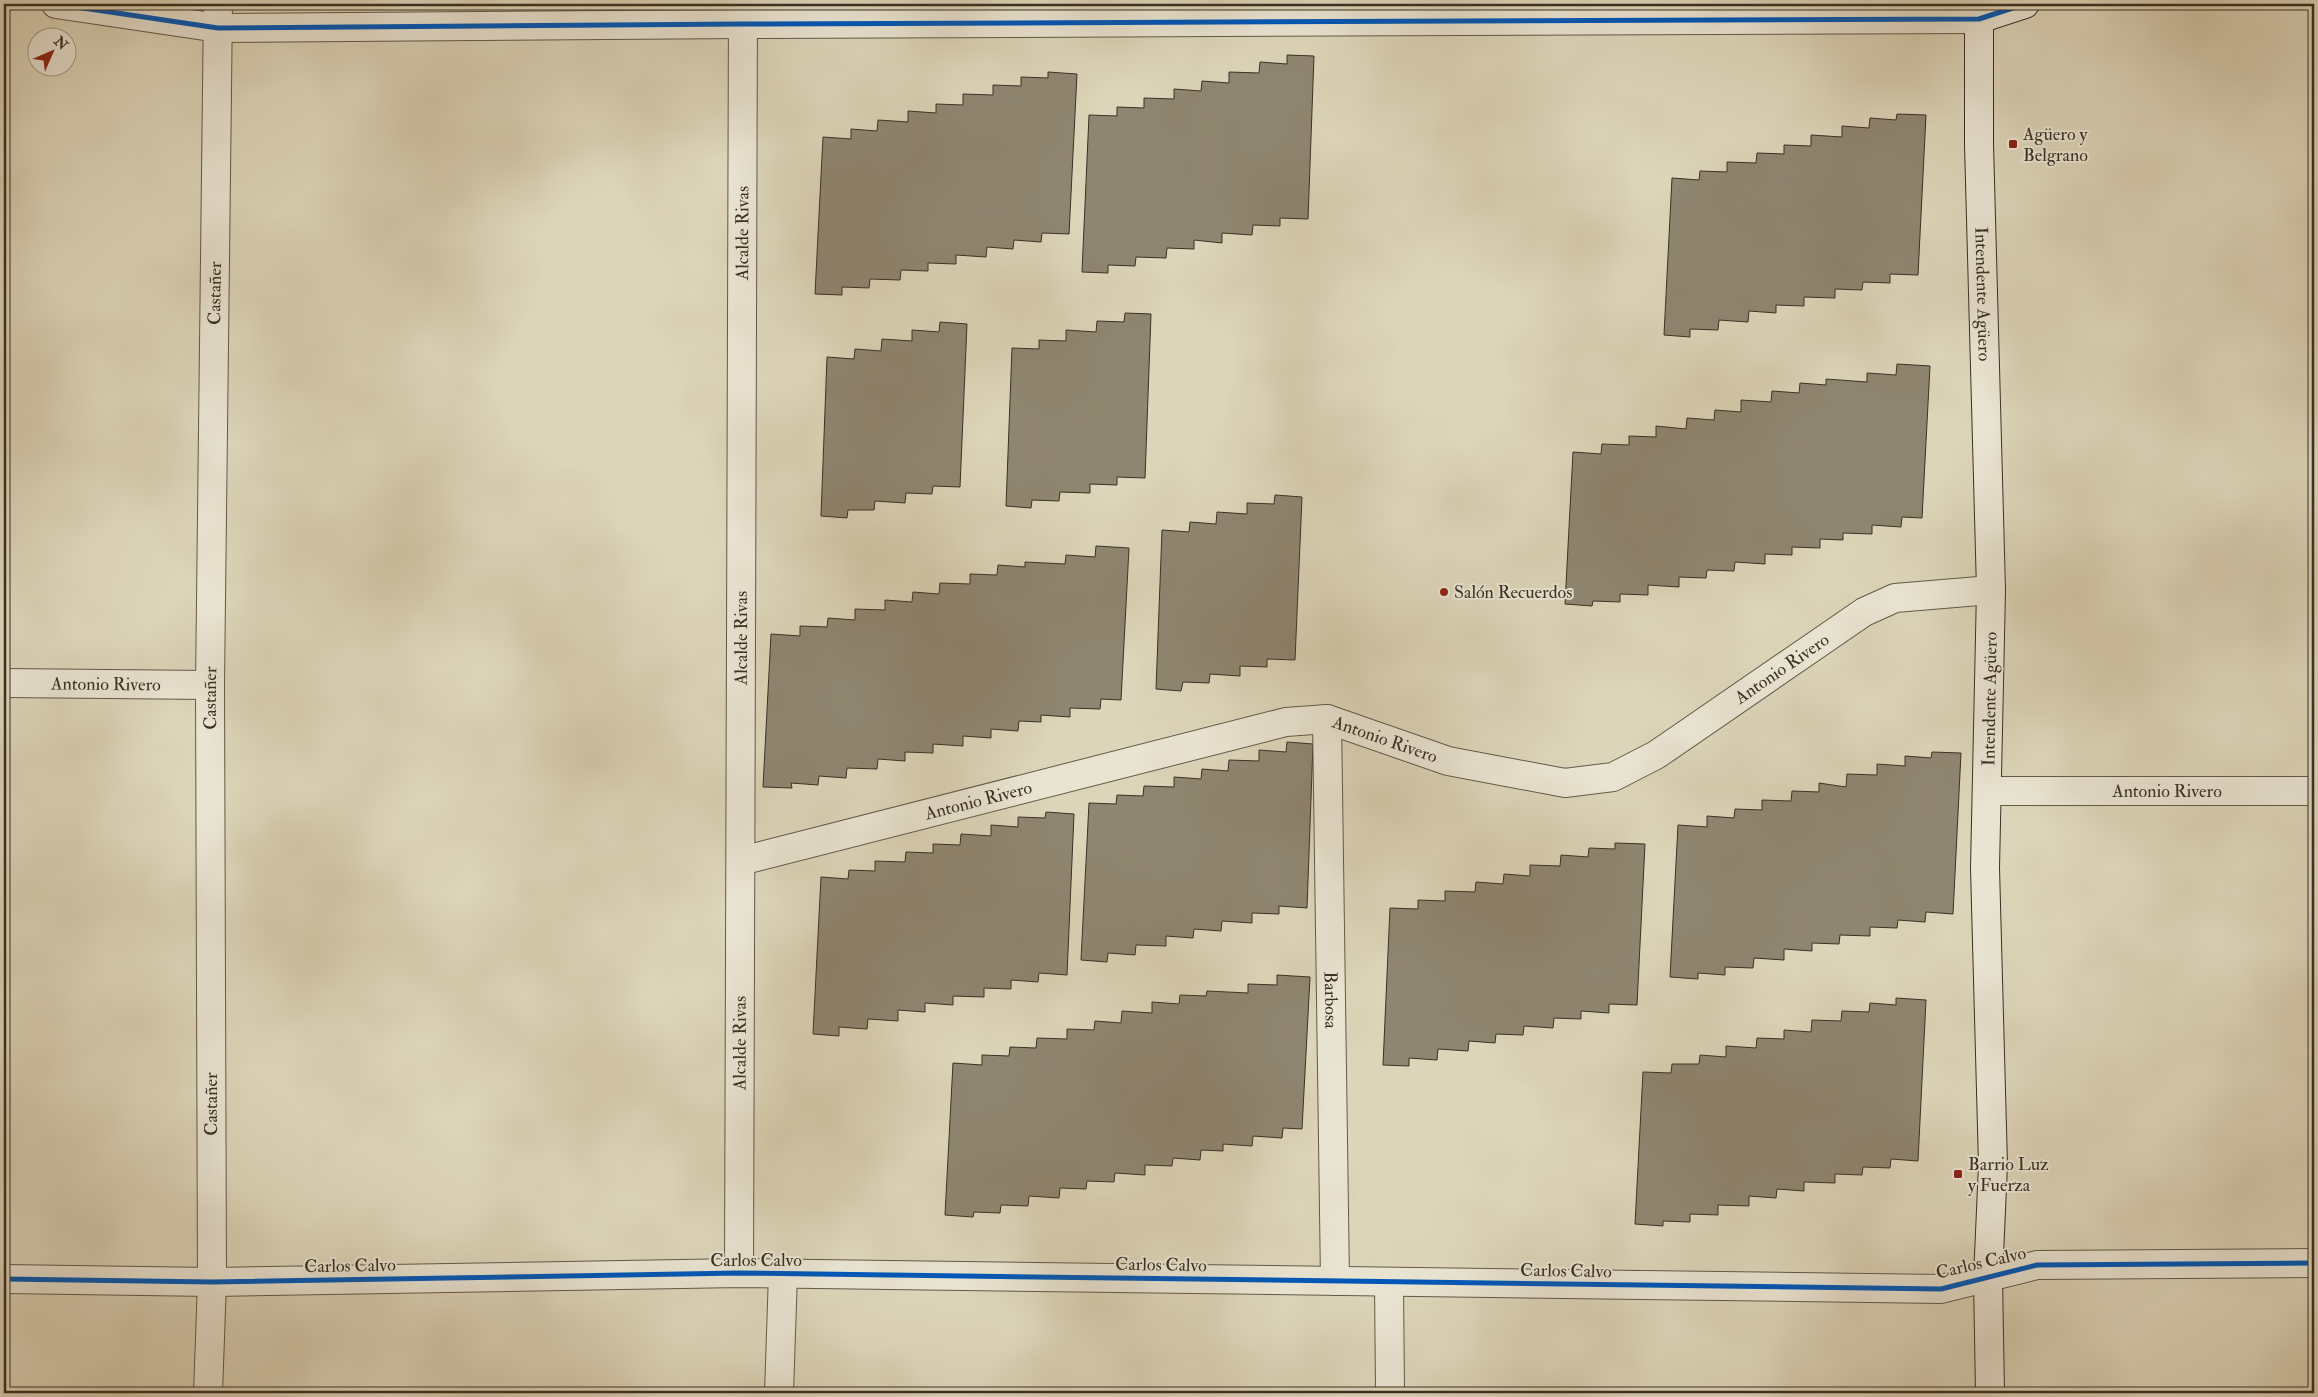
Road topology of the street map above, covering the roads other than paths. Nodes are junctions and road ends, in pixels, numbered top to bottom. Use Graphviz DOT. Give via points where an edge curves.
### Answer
graph roads {
  1 [pos="56,4"];
  2 [pos="2025,4"];
  3 [pos="1343,12"];
  4 [pos="1979,12"];
  5 [pos="743,14"];
  6 [pos="218,16"];
  7 [pos="1992,590"];
  8 [pos="4,683"];
  9 [pos="210,685"];
  10 [pos="1327,719"];
  11 [pos="1988,791"];
  12 [pos="2314,791"];
  13 [pos="741,861"];
  14 [pos="2314,1263"];
  15 [pos="739,1273"];
  16 [pos="782,1274"];
  17 [pos="4,1278"];
  18 [pos="1988,1278"];
  19 [pos="1335,1281"];
  20 [pos="212,1282"];
  21 [pos="1389,1282"];
  22 [pos="208,1393"];
  23 [pos="779,1393"];
  24 [pos="1390,1393"];
  25 [pos="1990,1393"];
  1 -- 6 [label="street"];
  2 -- 4 [label="street"];
  3 -- 4 [label="street"];
  3 -- 5 [label="street"];
  4 -- 7 [label="street, Intendente Agüero" via="1979,144"];
  5 -- 6 [label="street"];
  5 -- 13 [label="street, Alcalde Rivas"];
  6 -- 9 [label="street, Castañer"];
  7 -- 10 [label="street, Antonio Rivero" via="1895,598 1864,612 1656,755 1613,777 1565,783 1448,761"];
  7 -- 11 [label="street, Intendente Agüero"];
  8 -- 9 [label="street, Antonio Rivero"];
  9 -- 20 [label="street, Castañer"];
  10 -- 13 [label="street, Antonio Rivero" via="1286,722"];
  10 -- 19 [label="street, Barbosa"];
  11 -- 12 [label="street, Antonio Rivero"];
  11 -- 18 [label="street, Intendente Agüero" via="1985,868 1993,1165"];
  13 -- 15 [label="street, Alcalde Rivas"];
  14 -- 18 [label="street, Carlos Calvo" via="2037,1265"];
  15 -- 16 [label="street, Carlos Calvo"];
  15 -- 20 [label="street, Carlos Calvo"];
  16 -- 19 [label="street, Carlos Calvo"];
  16 -- 23 [label="street"];
  17 -- 20 [label="street, Carlos Calvo"];
  18 -- 21 [label="street, Carlos Calvo" via="1941,1289"];
  18 -- 25 [label="street, Intendente Agüero"];
  19 -- 21 [label="street, Carlos Calvo"];
  20 -- 22 [label="street, Castañer"];
  21 -- 24 [label="street"];
}
